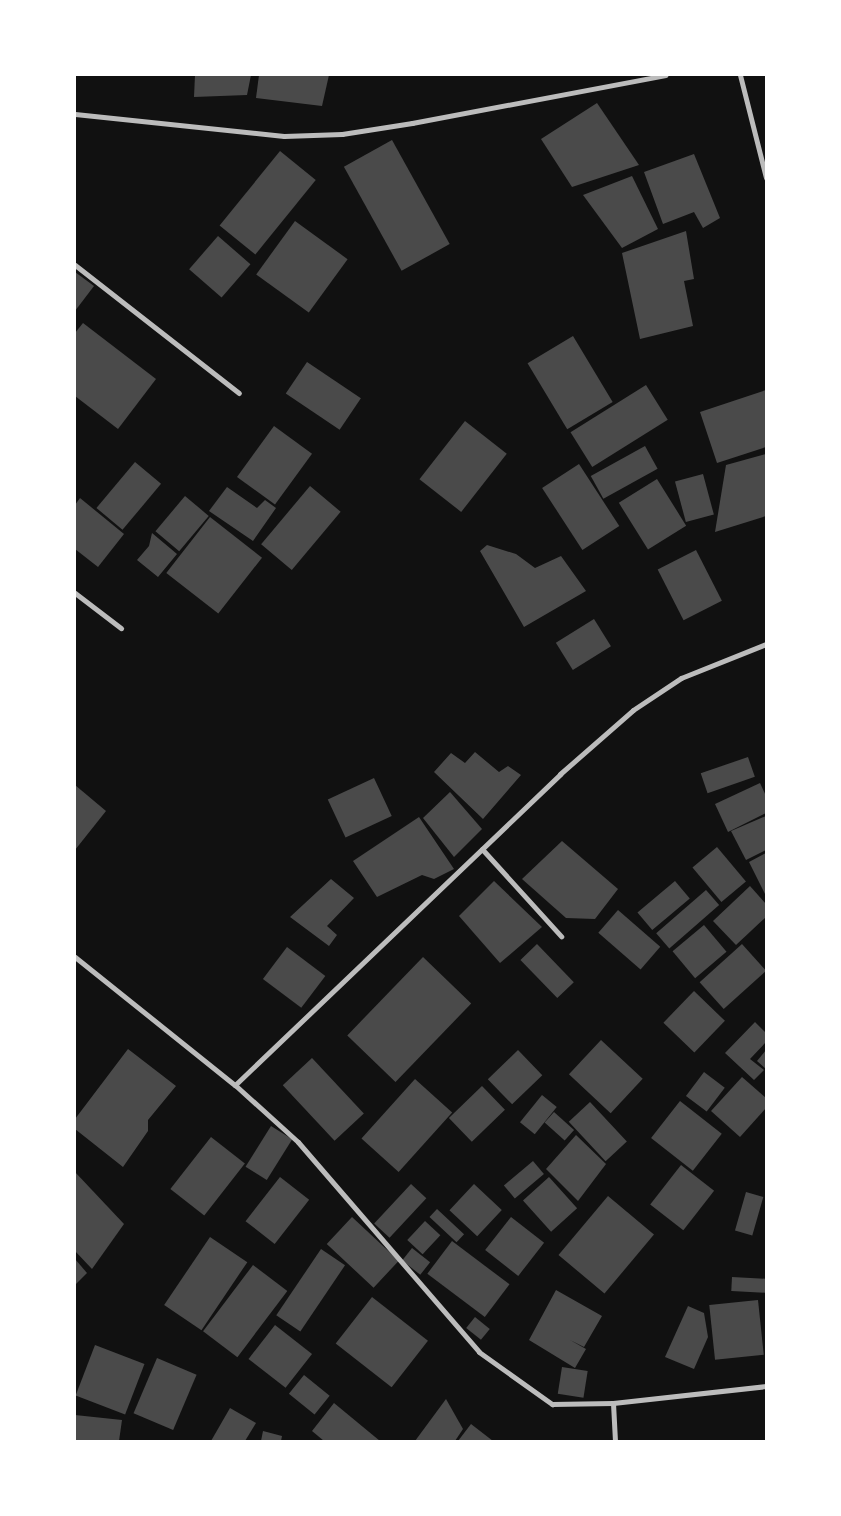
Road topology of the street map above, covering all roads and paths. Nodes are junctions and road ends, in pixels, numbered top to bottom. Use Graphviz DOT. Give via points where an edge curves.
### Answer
graph roads {
  1 [pos="666,75"];
  2 [pos="740,75"];
  3 [pos="75,114"];
  4 [pos="766,178"];
  5 [pos="75,265"];
  6 [pos="239,393"];
  7 [pos="75,593"];
  8 [pos="121,628"];
  9 [pos="766,644"];
  10 [pos="482,849"];
  11 [pos="561,936"];
  12 [pos="75,957"];
  13 [pos="235,1085"];
  14 [pos="766,1386"];
  15 [pos="613,1403"];
  16 [pos="615,1441"];
  1 -- 3 [label="street" via="342,134 284,136"];
  2 -- 4 [label="street"];
  5 -- 6 [label="street"];
  7 -- 8 [label="street"];
  9 -- 10 [label="street" via="681,678 633,710"];
  10 -- 11 [label="street"];
  10 -- 13 [label="street"];
  12 -- 13 [label="street"];
  13 -- 15 [label="street" via="298,1142 479,1352 552,1404"];
  14 -- 15 [label="street"];
  15 -- 16 [label="street"];
}
